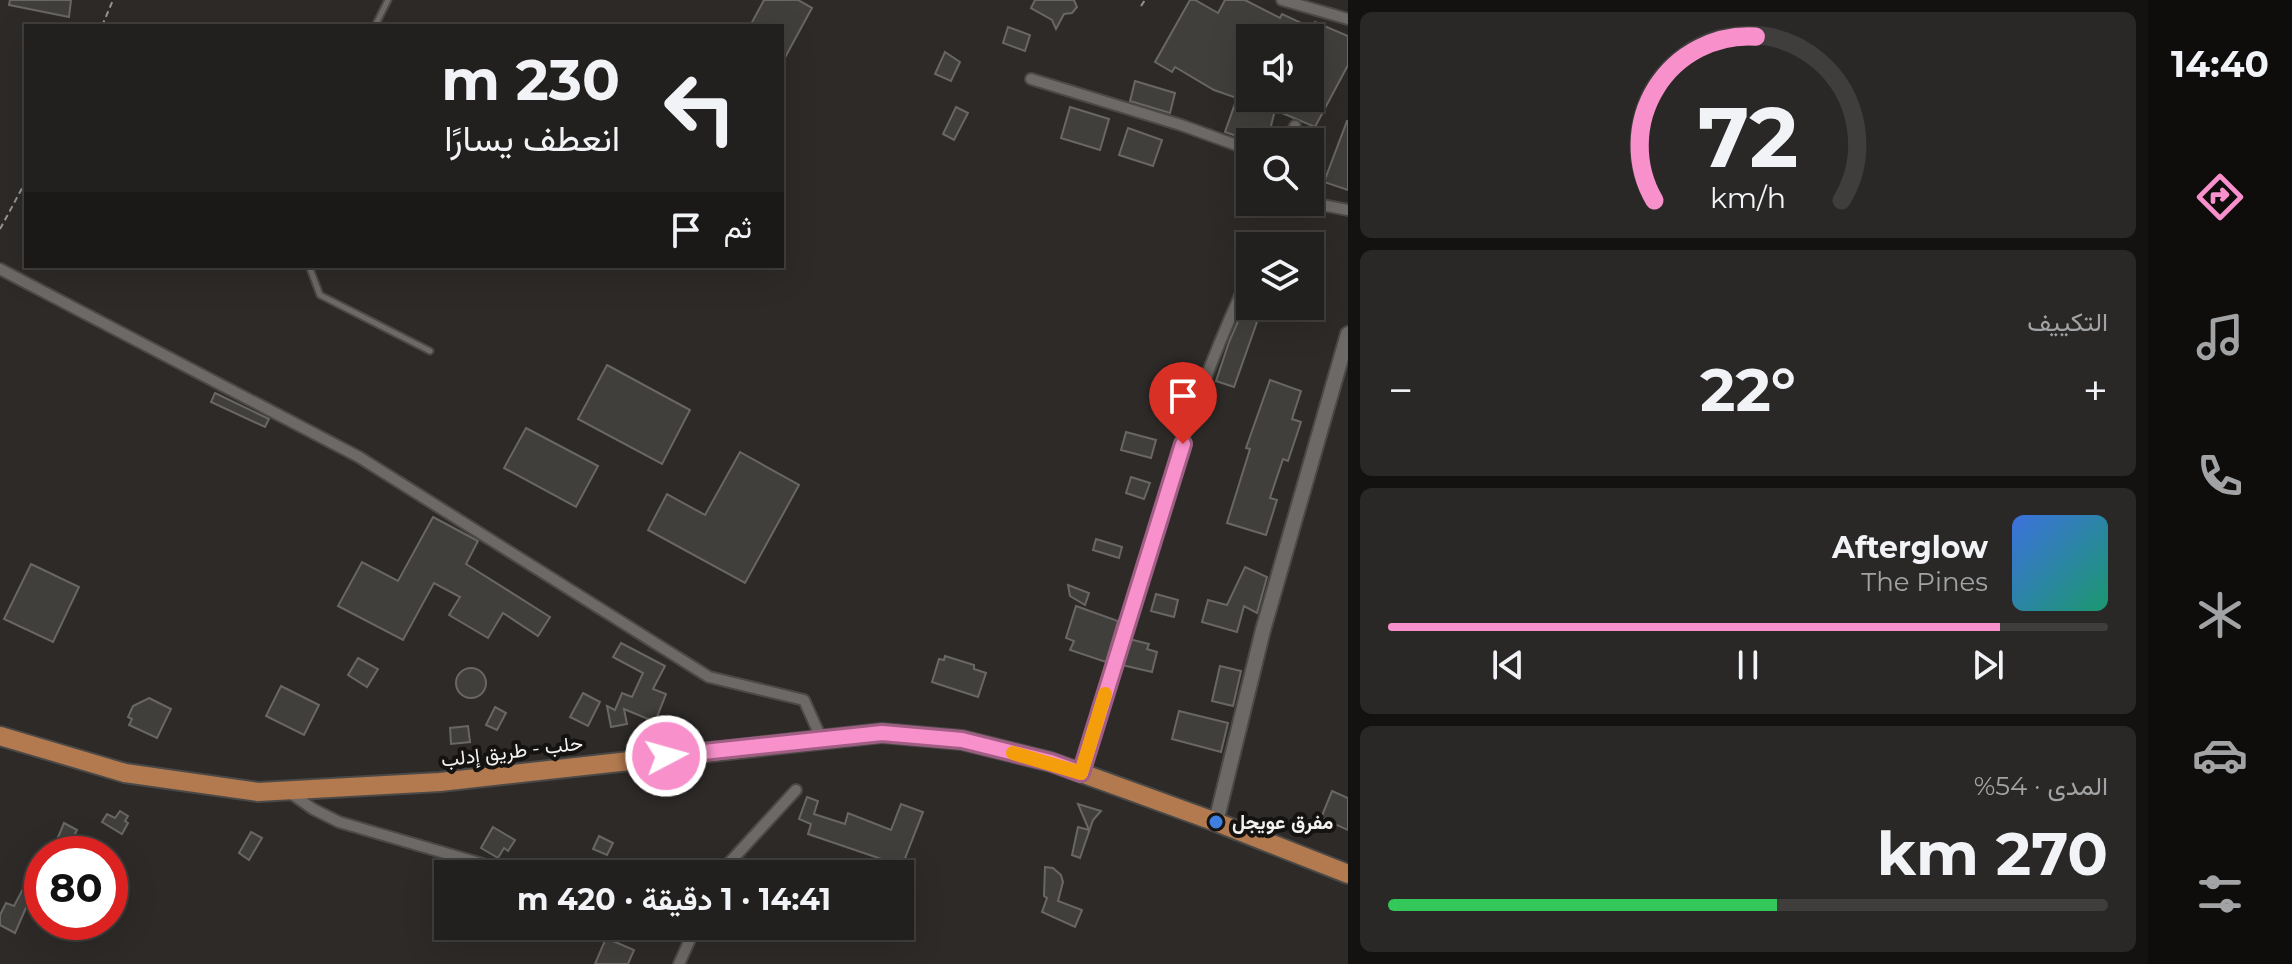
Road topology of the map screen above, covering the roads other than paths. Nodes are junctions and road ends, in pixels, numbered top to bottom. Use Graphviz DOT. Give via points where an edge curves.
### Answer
graph roads {
  1 [pos="388,0"];
  2 [pos="1282,0"];
  3 [pos="1348,19"];
  4 [pos="376,24"];
  5 [pos="1031,79"];
  6 [pos="1236,145"];
  7 [pos="1324,205"];
  8 [pos="1348,210"];
  9 [pos="310,268"];
  10 [pos="0,269"];
  11 [pos="1236,304"];
  12 [pos="1348,334"];
  13 [pos="430,351"];
  14 [pos="0,736"];
  15 [pos="822,740"];
  16 [pos="1081,773"];
  17 [pos="796,790"];
  18 [pos="289,792"];
  19 [pos="1216,822"];
  20 [pos="468,860"];
  21 [pos="732,860"];
  22 [pos="1348,874"];
  23 [pos="690,940"];
  24 [pos="679,964"];
  1 -- 4 [label="lane"];
  2 -- 3 [label="street"];
  5 -- 6 [label="street"];
  7 -- 8 [label="street"];
  9 -- 13 [label="lane" via="320,295"];
  10 -- 15 [label="street" via="359,457 709,677 804,700"];
  11 -- 16 [label="street" via="1174,471"];
  12 -- 19 [label="street" via="1263,630"];
  14 -- 18 [label="highway, حلب - طريق إدلب" via="125,773"];
  15 -- 16 [label="highway, حلب - طريق إدلب" via="882,733 962,740"];
  15 -- 18 [label="highway, حلب - طريق إدلب" via="440,782"];
  16 -- 19 [label="highway, حلب - طريق إدلب"];
  17 -- 21 [label="street"];
  18 -- 20 [label="street" via="353,827"];
  19 -- 22 [label="highway, حلب - طريق إدلب"];
  23 -- 24 [label="street"];
}
